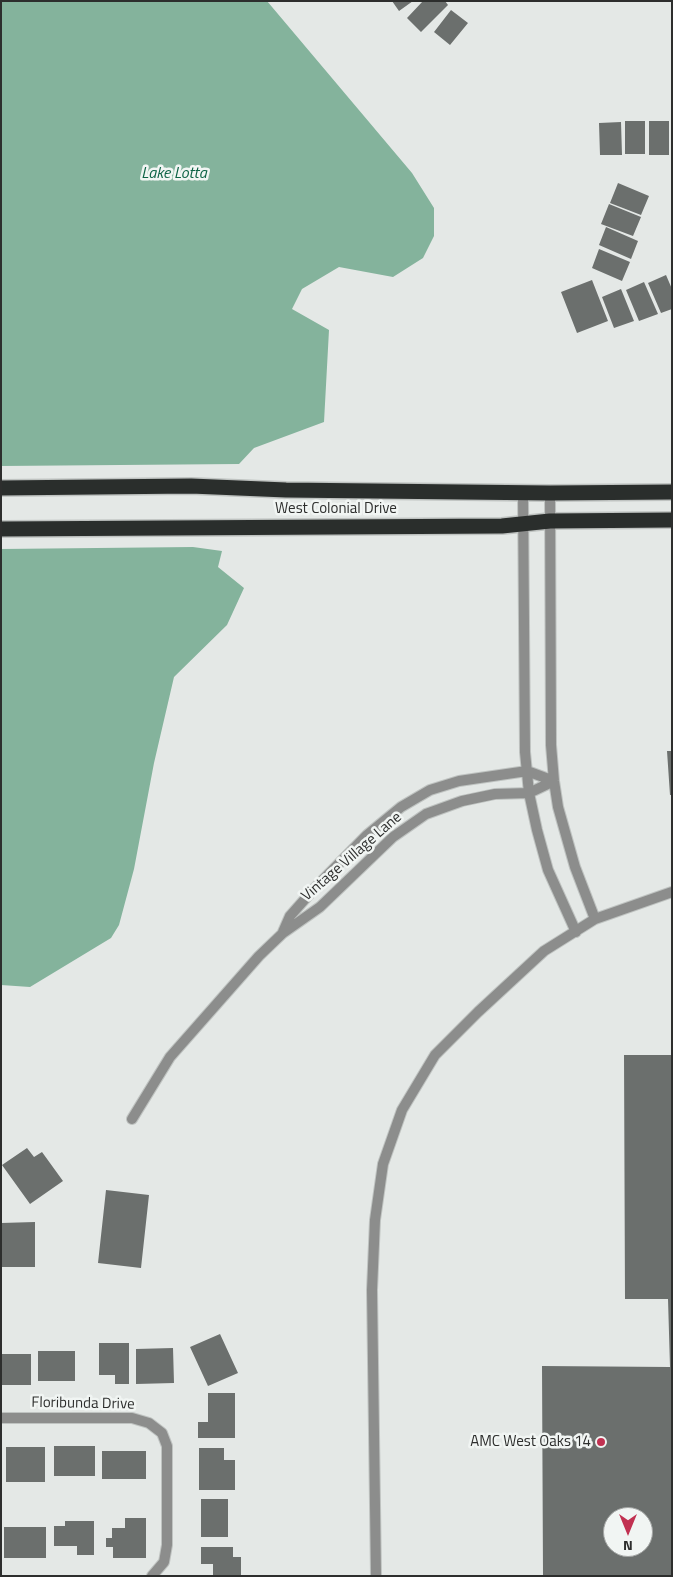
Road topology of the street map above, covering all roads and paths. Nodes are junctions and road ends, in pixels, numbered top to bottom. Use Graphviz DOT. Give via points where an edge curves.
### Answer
graph roads {
  1 [pos="1,488"];
  2 [pos="672,492"];
  3 [pos="523,493"];
  4 [pos="550,493"];
  5 [pos="672,520"];
  6 [pos="550,521"];
  7 [pos="524,524"];
  8 [pos="1,529"];
  9 [pos="527,770"];
  10 [pos="554,781"];
  11 [pos="529,793"];
  12 [pos="672,892"];
  13 [pos="595,919"];
  14 [pos="576,932"];
  15 [pos="282,933"];
  16 [pos="132,1119"];
  17 [pos="1,1418"];
  18 [pos="152,1576"];
  19 [pos="376,1576"];
  1 -- 3 [label="highway, West Colonial Drive" via="191,486"];
  2 -- 4 [label="highway, West Colonial Drive"];
  3 -- 4 [label="highway, West Colonial Drive"];
  3 -- 7 [label="street"];
  4 -- 6 [label="street"];
  5 -- 6 [label="highway, West Colonial Drive"];
  6 -- 7 [label="highway, West Colonial Drive"];
  6 -- 10 [label="street"];
  7 -- 8 [label="highway, West Colonial Drive"];
  7 -- 9 [label="street"];
  9 -- 10 [label="street"];
  9 -- 11 [label="street"];
  9 -- 15 [label="street, Vintage Village Lane" via="459,781 430,790 401,807 367,835 313,890 290,916"];
  10 -- 11 [label="street, Vintage Village Lane"];
  10 -- 13 [label="street" via="575,867"];
  11 -- 14 [label="street" via="548,870"];
  11 -- 15 [label="street, Vintage Village Lane" via="486,796 426,814 394,837 320,907"];
  12 -- 13 [label="street"];
  13 -- 14 [label="street"];
  14 -- 19 [label="street" via="544,951 435,1055 402,1110 383,1164 375,1220 372,1290"];
  15 -- 16 [label="street, Vintage Village Lane" via="170,1057"];
  17 -- 18 [label="street, Floribunda Drive" via="132,1418 149,1423 162,1433 168,1446 168,1545 164,1562"];
}
